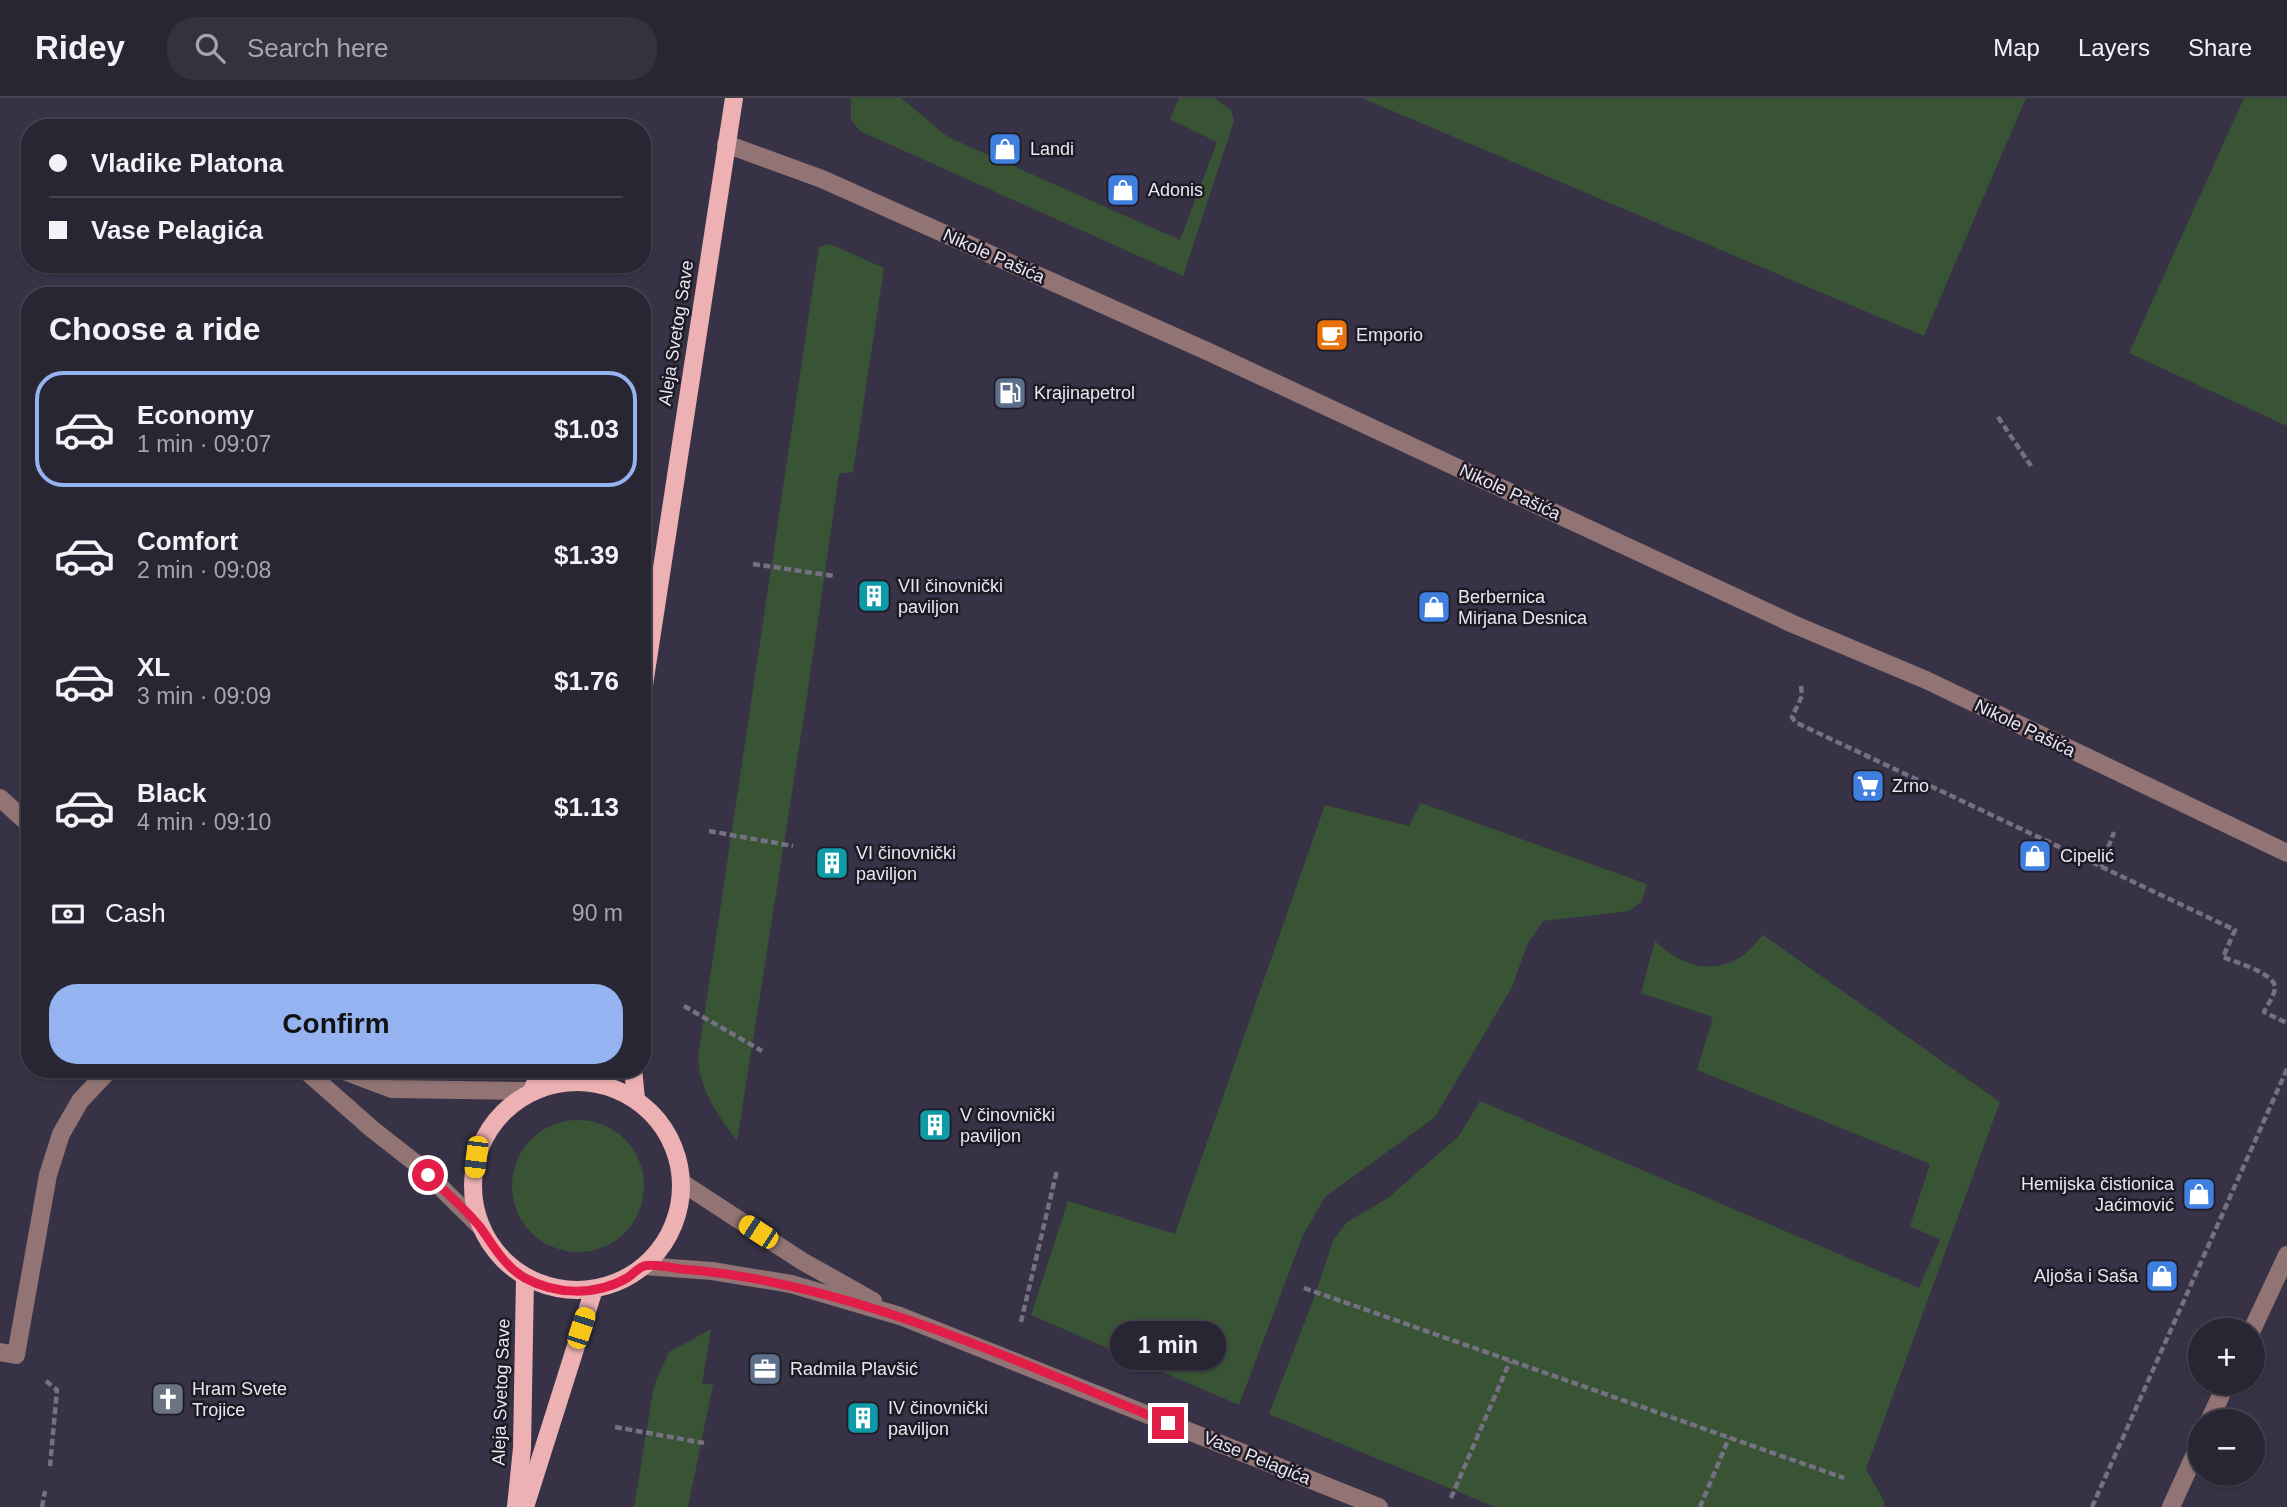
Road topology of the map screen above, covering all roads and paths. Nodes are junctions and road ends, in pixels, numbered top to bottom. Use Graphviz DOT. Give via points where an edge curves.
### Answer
graph roads {
  1 [pos="734,98"];
  2 [pos="726,144"];
  3 [pos="1998,417"];
  4 [pos="2031,466"];
  5 [pos="753,564"];
  6 [pos="834,576"];
  7 [pos="651,639"];
  8 [pos="1801,686"];
  9 [pos="0,798"];
  10 [pos="21,817"];
  11 [pos="709,831"];
  12 [pos="2114,832"];
  13 [pos="793,846"];
  14 [pos="2287,853"];
  15 [pos="2101,867"];
  16 [pos="684,1006"];
  17 [pos="2287,1023"];
  18 [pos="762,1051"];
  19 [pos="2287,1069"];
  20 [pos="102,1078"];
  21 [pos="314,1078"];
  22 [pos="363,1078"];
  23 [pos="537,1078"];
  24 [pos="634,1078"];
  25 [pos="532,1091"];
  26 [pos="636,1099"];
  27 [pos="1057,1170"];
  28 [pos="681,1182"];
  29 [pos="480,1227"];
  30 [pos="2287,1255"];
  31 [pos="645,1266"];
  32 [pos="525,1278"];
  33 [pos="1304,1288"];
  34 [pos="594,1289"];
  35 [pos="901,1316"];
  36 [pos="2258,1318"];
  37 [pos="1021,1323"];
  38 [pos="8,1353"];
  39 [pos="1510,1360"];
  40 [pos="615,1427"];
  41 [pos="1729,1438"];
  42 [pos="704,1443"];
  43 [pos="50,1466"];
  44 [pos="2188,1469"];
  45 [pos="1844,1478"];
  46 [pos="45,1491"];
  47 [pos="1451,1498"];
  48 [pos="41,1507"];
  49 [pos="516,1507"];
  50 [pos="525,1507"];
  51 [pos="1379,1507"];
  52 [pos="1700,1507"];
  53 [pos="2092,1507"];
  54 [pos="2171,1507"];
  1 -- 2 [label="main road, Aleja Svetog Save"];
  2 -- 7 [label="main road, Aleja Svetog Save"];
  2 -- 14 [label="street, Nikole Pašića" via="829,182 1209,352 1793,624 1926,680"];
  3 -- 4 [label="path"];
  5 -- 6 [label="path"];
  8 -- 15 [label="path" via="1792,717 1796,722"];
  9 -- 10 [label="street"];
  11 -- 13 [label="path"];
  12 -- 15 [label="path"];
  15 -- 17 [label="path" via="2235,930 2222,957 2272,979 2274,992 2264,1013"];
  16 -- 18 [label="path"];
  19 -- 53 [label="path"];
  20 -- 38 [label="street" via="80,1101 61,1134"];
  21 -- 29 [label="street" via="418,1164"];
  22 -- 25 [label="street" via="392,1089"];
  23 -- 25 [label="main road"];
  24 -- 26 [label="main road"];
  25 -- 26 [label="main road" via="561,1082 592,1082"];
  25 -- 29 [label="main road" via="507,1107 488,1130 476,1157 471,1192"];
  26 -- 28 [label="main road" via="668,1135"];
  27 -- 37 [label="path"];
  28 -- 31 [label="main road" via="672,1233"];
  28 -- 35 [label="street, Vase Pelagića" via="802,1261"];
  29 -- 32 [label="main road" via="498,1256"];
  30 -- 36 [label="street"];
  31 -- 34 [label="main road" via="626,1279"];
  31 -- 35 [label="street, Vase Pelagića" via="791,1284"];
  32 -- 34 [label="main road" via="561,1291"];
  32 -- 49 [label="main road, Aleja Svetog Save" via="522,1448"];
  33 -- 39 [label="path"];
  34 -- 50 [label="main road, Aleja Svetog Save"];
  35 -- 51 [label="street, Vase Pelagića"];
  38 -- 43 [label="path" via="57,1390"];
  39 -- 41 [label="path"];
  39 -- 47 [label="path"];
  40 -- 42 [label="path"];
  41 -- 45 [label="path"];
  41 -- 52 [label="path"];
  44 -- 54 [label="street"];
  46 -- 48 [label="path"];
}
